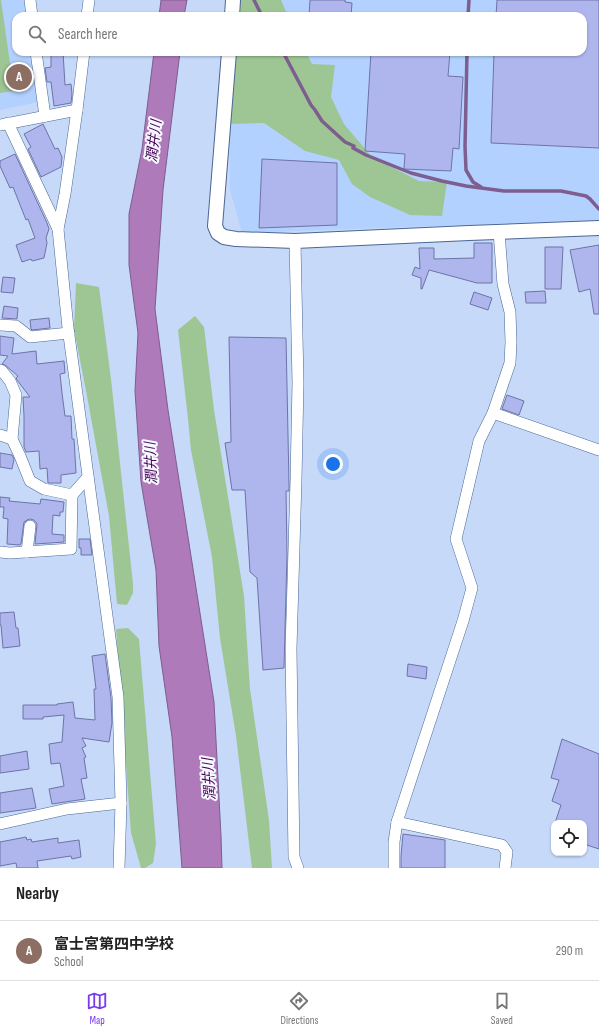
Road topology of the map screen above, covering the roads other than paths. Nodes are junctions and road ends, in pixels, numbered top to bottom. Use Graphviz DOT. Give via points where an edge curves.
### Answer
graph roads {
  1 [pos="30,0"];
  2 [pos="89,0"];
  3 [pos="233,0"];
  4 [pos="32,12"];
  5 [pos="88,12"];
  6 [pos="232,12"];
  7 [pos="37,56"];
  8 [pos="84,56"];
  9 [pos="229,56"];
  10 [pos="77,110"];
  11 [pos="45,116"];
  12 [pos="4,124"];
  13 [pos="599,228"];
  14 [pos="58,229"];
  15 [pos="499,232"];
  16 [pos="295,241"];
  17 [pos="0,326"];
  18 [pos="69,333"];
  19 [pos="0,370"];
  20 [pos="492,413"];
  21 [pos="0,435"];
  22 [pos="12,439"];
  23 [pos="599,450"];
  24 [pos="88,477"];
  25 [pos="72,495"];
  26 [pos="30,526"];
  27 [pos="0,552"];
  28 [pos="27,552"];
  29 [pos="120,803"];
  30 [pos="397,822"];
  31 [pos="0,824"];
  32 [pos="119,868"];
  33 [pos="298,868"];
  34 [pos="394,868"];
  35 [pos="506,868"];
  1 -- 4 [label="street"];
  2 -- 5 [label="street"];
  3 -- 6 [label="street"];
  7 -- 11 [label="street"];
  8 -- 10 [label="street"];
  9 -- 16 [label="street" via="215,226 218,233 236,240"];
  10 -- 11 [label="street"];
  10 -- 14 [label="street" via="66,194"];
  11 -- 12 [label="street"];
  12 -- 14 [label="street"];
  13 -- 15 [label="street"];
  14 -- 18 [label="street"];
  15 -- 16 [label="street"];
  15 -- 20 [label="street" via="503,284 510,312 511,342 510,363"];
  16 -- 33 [label="street" via="298,391 291,649 294,857"];
  17 -- 18 [label="street" via="16,326 30,337"];
  18 -- 24 [label="street"];
  19 -- 22 [label="street" via="10,381 16,395"];
  20 -- 23 [label="street"];
  20 -- 30 [label="street" via="479,441 456,539 472,588"];
  21 -- 22 [label="street"];
  22 -- 25 [label="street" via="30,481 44,489"];
  24 -- 25 [label="street"];
  24 -- 29 [label="street" via="118,698"];
  25 -- 28 [label="street" via="71,549"];
  26 -- 28 [label="street"];
  27 -- 28 [label="street"];
  29 -- 31 [label="street" via="67,809"];
  29 -- 32 [label="street"];
  30 -- 34 [label="street"];
  30 -- 35 [label="street" via="502,845 507,852"];
}
